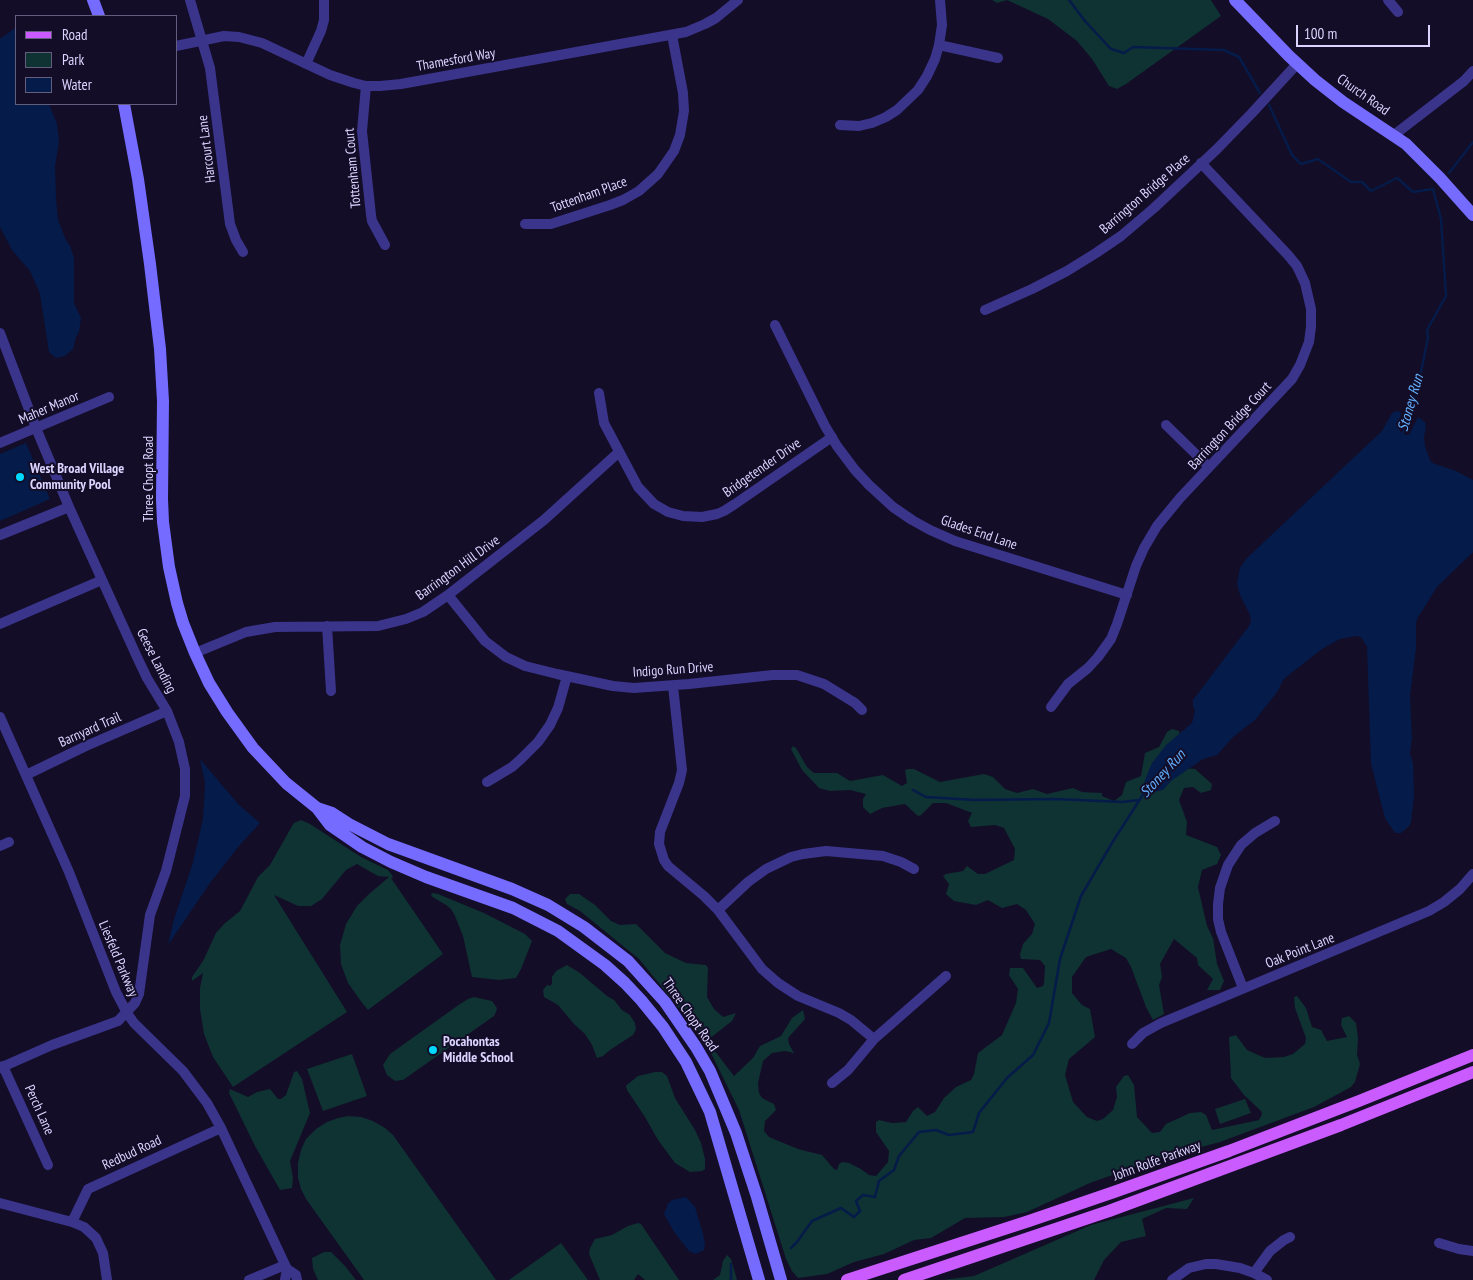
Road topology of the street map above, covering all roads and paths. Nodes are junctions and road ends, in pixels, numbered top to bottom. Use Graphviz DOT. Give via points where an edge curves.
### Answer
graph roads {
  1 [pos="93,0"];
  2 [pos="190,0"];
  3 [pos="738,0"];
  4 [pos="940,0"];
  5 [pos="1235,0"];
  6 [pos="1388,0"];
  7 [pos="324,1"];
  8 [pos="1398,12"];
  9 [pos="99,15"];
  10 [pos="672,34"];
  11 [pos="202,41"];
  12 [pos="939,45"];
  13 [pos="178,46"];
  14 [pos="998,58"];
  15 [pos="306,64"];
  16 [pos="1297,64"];
  17 [pos="1473,71"];
  18 [pos="366,86"];
  19 [pos="124,105"];
  20 [pos="840,125"];
  21 [pos="1394,135"];
  22 [pos="1201,163"];
  23 [pos="1473,215"];
  24 [pos="525,224"];
  25 [pos="385,245"];
  26 [pos="243,252"];
  27 [pos="985,310"];
  28 [pos="775,325"];
  29 [pos="0,333"];
  30 [pos="4,354"];
  31 [pos="599,393"];
  32 [pos="108,397"];
  33 [pos="1166,425"];
  34 [pos="36,428"];
  35 [pos="832,437"];
  36 [pos="0,444"];
  37 [pos="619,452"];
  38 [pos="1209,467"];
  39 [pos="69,507"];
  40 [pos="0,535"];
  41 [pos="102,580"];
  42 [pos="448,595"];
  43 [pos="1126,596"];
  44 [pos="0,624"];
  45 [pos="327,626"];
  46 [pos="195,653"];
  47 [pos="567,676"];
  48 [pos="673,686"];
  49 [pos="332,691"];
  50 [pos="1051,707"];
  51 [pos="862,710"];
  52 [pos="167,711"];
  53 [pos="0,717"];
  54 [pos="26,775"];
  55 [pos="488,782"];
  56 [pos="316,808"];
  57 [pos="1275,821"];
  58 [pos="914,869"];
  59 [pos="1473,874"];
  60 [pos="718,910"];
  61 [pos="946,976"];
  62 [pos="1243,988"];
  63 [pos="127,1013"];
  64 [pos="874,1040"];
  65 [pos="1132,1044"];
  66 [pos="1473,1055"];
  67 [pos="2,1067"];
  68 [pos="1473,1072"];
  69 [pos="832,1083"];
  70 [pos="221,1128"];
  71 [pos="48,1165"];
  72 [pos="0,1203"];
  73 [pos="72,1222"];
  74 [pos="1290,1237"];
  75 [pos="1439,1243"];
  76 [pos="1473,1251"];
  77 [pos="286,1271"];
  78 [pos="1254,1273"];
  79 [pos="107,1280"];
  80 [pos="249,1280"];
  81 [pos="297,1280"];
  82 [pos="759,1280"];
  83 [pos="781,1280"];
  84 [pos="847,1280"];
  85 [pos="904,1280"];
  86 [pos="1172,1280"];
  87 [pos="1267,1280"];
  1 -- 9 [label="main road"];
  2 -- 11 [label="street, Harcourt Lane"];
  3 -- 10 [label="street, Thamesford Way" via="705,24"];
  4 -- 12 [label="street" via="942,24"];
  5 -- 16 [label="main road, Church Road"];
  6 -- 8 [label="street"];
  7 -- 15 [label="street" via="321,31"];
  10 -- 18 [label="street, Thamesford Way" via="401,84"];
  10 -- 24 [label="street, Tottenham Place" via="684,111 674,151 658,174 639,191 610,205 551,224"];
  11 -- 13 [label="street, Thamesford Way"];
  11 -- 15 [label="street, Thamesford Way" via="224,36 239,37 262,43"];
  11 -- 26 [label="street, Harcourt Lane" via="214,90 230,224"];
  12 -- 14 [label="street"];
  12 -- 20 [label="street" via="935,60 918,90 897,110 872,123"];
  15 -- 18 [label="street, Thamesford Way"];
  16 -- 21 [label="main road, Church Road" via="1343,102"];
  16 -- 22 [label="street, Barrington Bridge Place"];
  17 -- 21 [label="street"];
  18 -- 25 [label="street, Tottenham Court" via="362,131 371,215"];
  19 -- 46 [label="main road, Three Chopt Road" via="138,179 160,349 163,522 177,603"];
  21 -- 23 [label="main road, Church Road" via="1440,178"];
  22 -- 27 [label="street, Barrington Bridge Place" via="1121,236 1067,271"];
  22 -- 38 [label="street, Barrington Bridge Court" via="1297,266 1309,297 1312,319 1309,342 1292,379"];
  28 -- 35 [label="street, Glades End Lane"];
  29 -- 30 [label="street, Geese Landing"];
  30 -- 34 [label="street, Geese Landing"];
  31 -- 37 [label="street, Bridgetender Drive" via="604,423"];
  32 -- 34 [label="street, Maher Manor"];
  33 -- 38 [label="street"];
  34 -- 36 [label="street, Maher Manor"];
  34 -- 39 [label="street, Geese Landing"];
  35 -- 37 [label="street, Bridgetender Drive" via="735,504 717,514 693,517 668,512 647,498"];
  35 -- 43 [label="street, Glades End Lane" via="870,486 893,507 930,530"];
  37 -- 42 [label="street, Barrington Hill Drive" via="544,520"];
  38 -- 43 [label="street, Barrington Bridge Court" via="1157,526 1144,548"];
  39 -- 40 [label="street"];
  39 -- 41 [label="street, Geese Landing"];
  41 -- 44 [label="street"];
  41 -- 52 [label="street, Geese Landing" via="147,678"];
  42 -- 45 [label="street, Barrington Hill Drive" via="406,619 378,626"];
  42 -- 47 [label="street, Indigo Run Drive" via="485,641 506,656 525,666"];
  43 -- 50 [label="street, Barrington Bridge Court" via="1117,624 1098,658 1068,684"];
  45 -- 46 [label="street, Barrington Hill Drive" via="274,627 246,632"];
  45 -- 49 [label="street"];
  46 -- 56 [label="main road, Three Chopt Road" via="209,683 239,729 286,783"];
  47 -- 48 [label="street, Indigo Run Drive" via="634,688"];
  47 -- 55 [label="street" via="558,708 538,742 522,759"];
  48 -- 51 [label="street, Indigo Run Drive" via="797,675 824,684"];
  48 -- 60 [label="street" via="682,770 660,832 659,844 668,866"];
  52 -- 54 [label="street, Barnyard Trail"];
  52 -- 63 [label="street, Geese Landing" via="179,742 185,796 166,872 150,915 139,994"];
  53 -- 54 [label="street, Liesfeld Parkway"];
  54 -- 63 [label="street, Liesfeld Parkway"];
  56 -- 82 [label="main road, Three Chopt Road" via="330,825 391,862 513,908 558,931 600,961 636,994 686,1062 710,1112"];
  56 -- 83 [label="main road, Three Chopt Road" via="332,813 388,844 548,905 584,927 628,961 665,1002 710,1071 736,1133"];
  57 -- 62 [label="street" via="1241,845 1228,865 1220,888 1218,919"];
  58 -- 60 [label="street" via="883,856 826,851 803,854 766,869"];
  59 -- 62 [label="street, Oak Point Lane" via="1460,889 1430,911"];
  60 -- 64 [label="street" via="762,969 778,983 798,996 840,1013"];
  61 -- 64 [label="street"];
  62 -- 65 [label="street, Oak Point Lane" via="1155,1026"];
  63 -- 67 [label="street" via="118,1021"];
  63 -- 70 [label="street, Liesfeld Parkway" via="183,1071"];
  64 -- 69 [label="street"];
  66 -- 84 [label="main road, John Rolfe Parkway" via="1123,1189"];
  67 -- 71 [label="street, Perch Lane"];
  68 -- 85 [label="main road" via="1127,1205"];
  70 -- 73 [label="street, Redbud Road" via="88,1189"];
  70 -- 77 [label="street, Liesfeld Parkway"];
  72 -- 73 [label="street"];
  73 -- 79 [label="street" via="96,1238 103,1253"];
  74 -- 78 [label="street" via="1270,1251"];
  75 -- 76 [label="street"];
  77 -- 80 [label="street"];
  77 -- 81 [label="street, Liesfeld Parkway" via="296,1275"];
  78 -- 86 [label="street" via="1224,1264 1206,1264 1190,1268"];
  78 -- 87 [label="street"];
}
